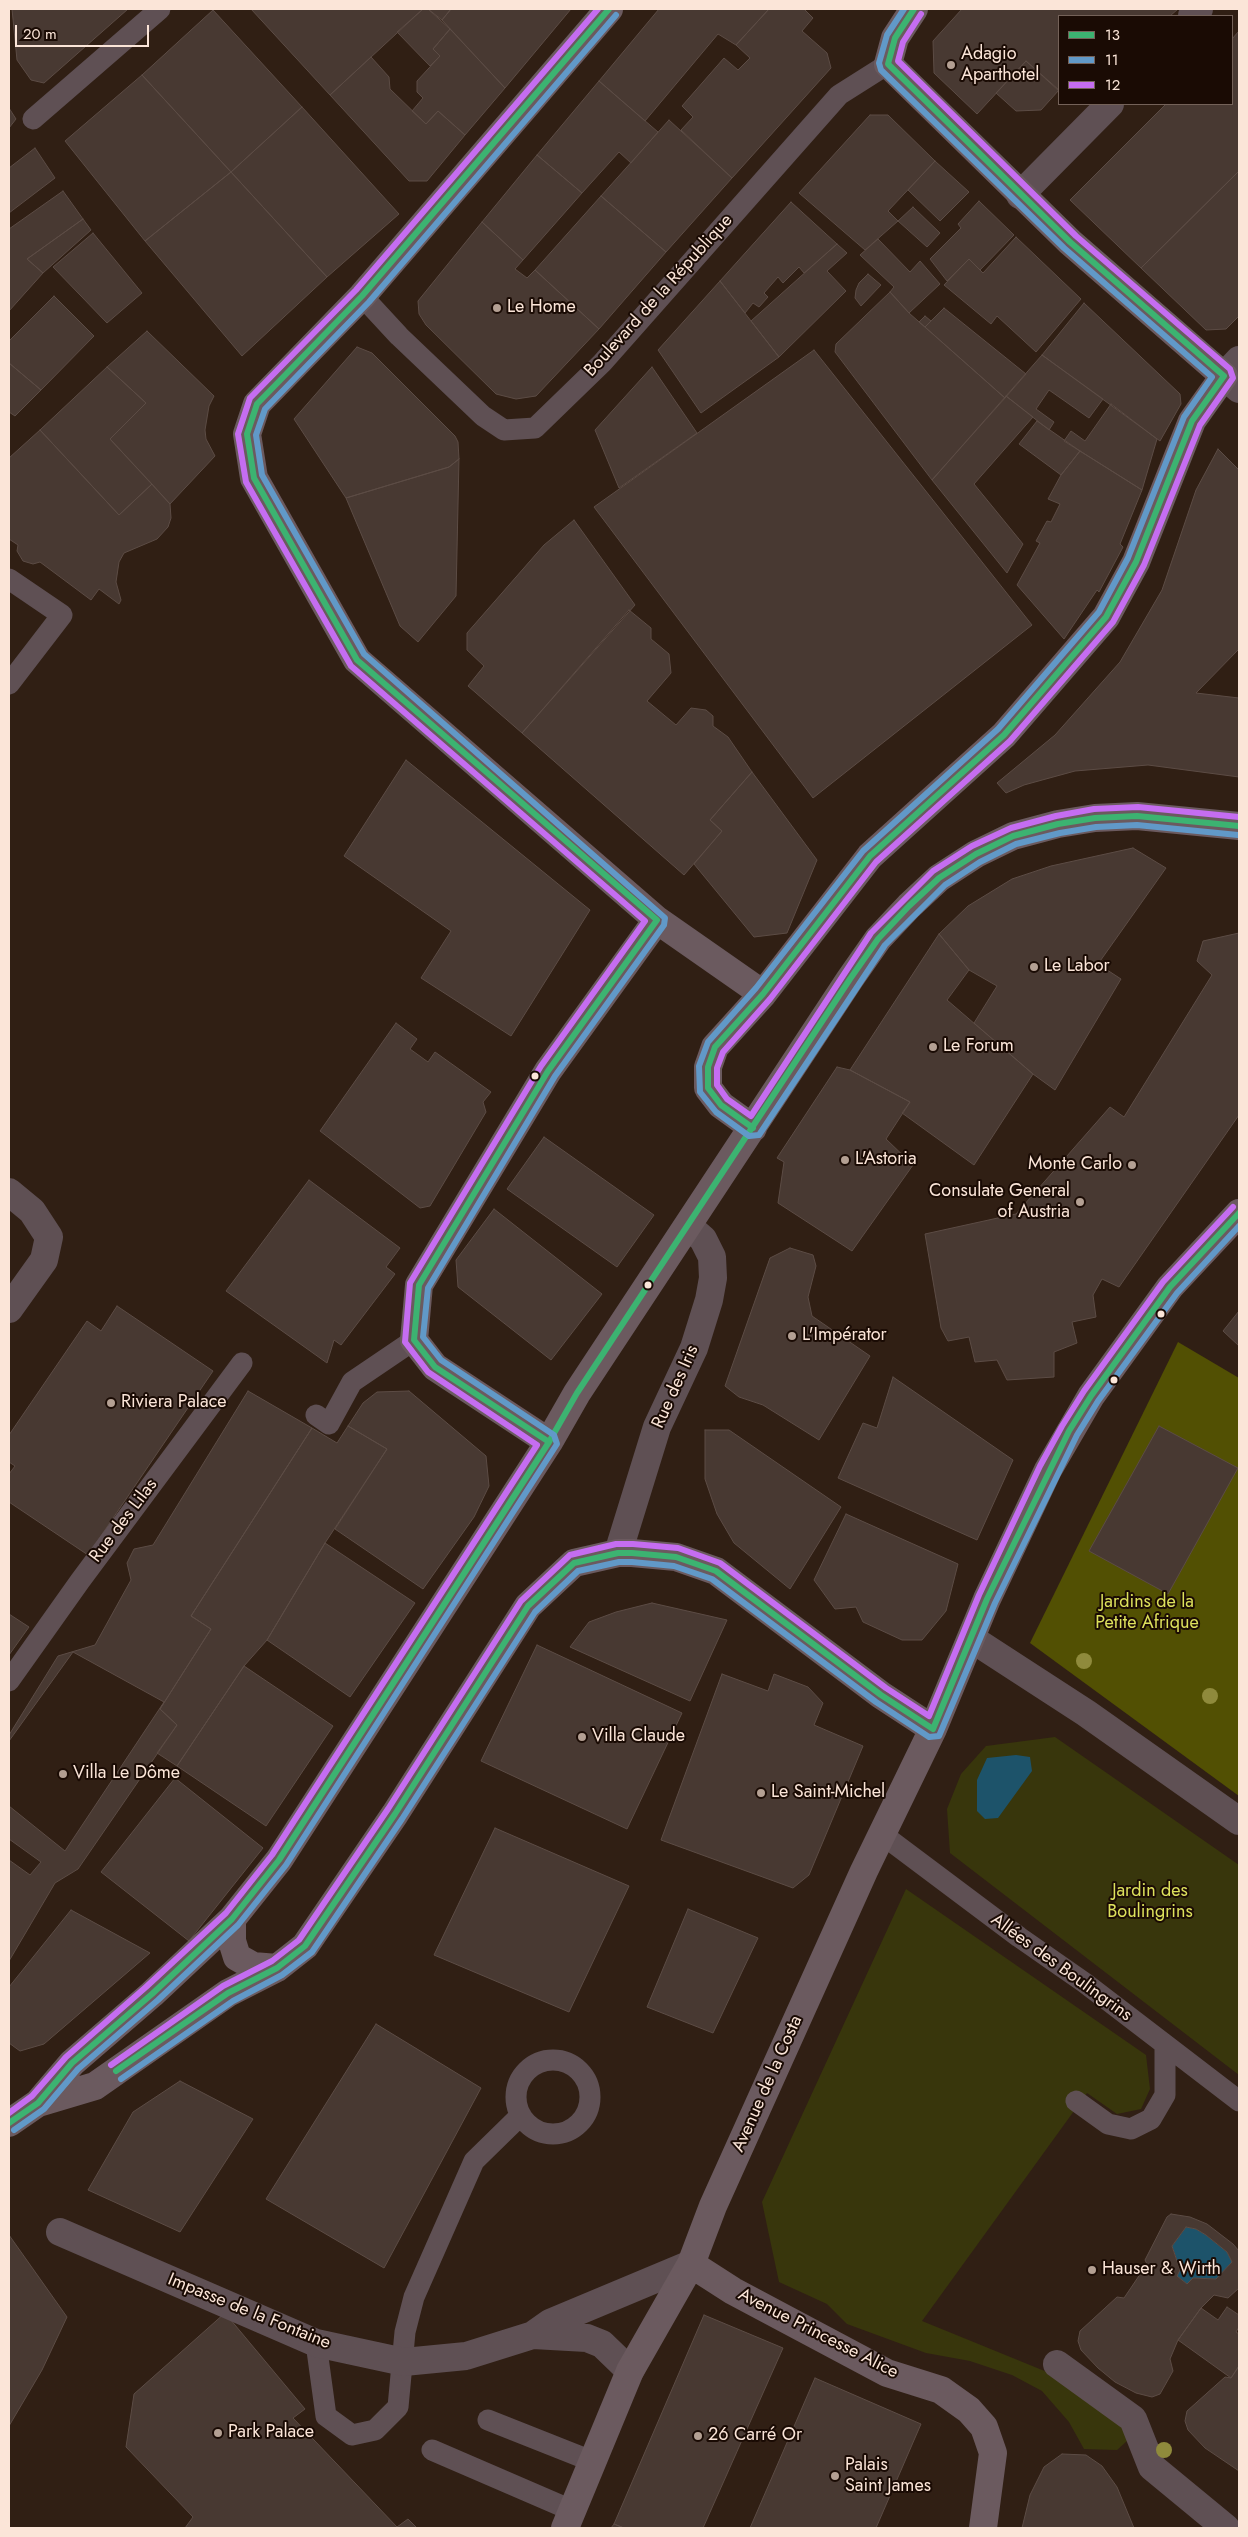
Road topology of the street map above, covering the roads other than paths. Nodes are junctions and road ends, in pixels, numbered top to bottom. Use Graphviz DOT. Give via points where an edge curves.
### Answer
graph roads {
  1 [pos="160,9"];
  2 [pos="609,9"];
  3 [pos="914,9"];
  4 [pos="888,64"];
  5 [pos="1109,105"];
  6 [pos="33,119"];
  7 [pos="1020,196"];
  8 [pos="362,296"];
  9 [pos="1234,375"];
  10 [pos="9,579"];
  11 [pos="9,684"];
  12 [pos="1239,826"];
  13 [pos="657,920"];
  14 [pos="763,994"];
  15 [pos="753,1128"];
  16 [pos="9,1192"];
  17 [pos="1239,1213"];
  18 [pos="688,1226"];
  19 [pos="9,1309"];
  20 [pos="414,1340"];
  21 [pos="242,1362"];
  22 [pos="316,1415"];
  23 [pos="549,1442"];
  24 [pos="618,1553"];
  25 [pos="972,1639"];
  26 [pos="9,1681"];
  27 [pos="933,1729"];
  28 [pos="1239,1821"];
  29 [pos="883,1834"];
  30 [pos="232,1919"];
  31 [pos="277,1968"];
  32 [pos="1165,2045"];
  33 [pos="1076,2101"];
  34 [pos="1239,2101"];
  35 [pos="38,2103"];
  36 [pos="521,2115"];
  37 [pos="9,2123"];
  38 [pos="60,2232"];
  39 [pos="691,2264"];
  40 [pos="533,2335"];
  41 [pos="316,2343"];
  42 [pos="404,2362"];
  43 [pos="1057,2364"];
  44 [pos="630,2371"];
  45 [pos="488,2420"];
  46 [pos="432,2450"];
  47 [pos="594,2462"];
  48 [pos="568,2519"];
  49 [pos="983,2528"];
  50 [pos="1226,2528"];
  1 -- 6 [label="lane"];
  2 -- 8 [label="main road"];
  3 -- 4 [label="main road" via="895,38"];
  4 -- 7 [label="main road"];
  4 -- 8 [label="lane, Boulevard de la République" via="839,95 602,363 535,428 504,430 483,416"];
  5 -- 7 [label="street"];
  7 -- 9 [label="main road" via="1144,309"];
  8 -- 13 [label="main road" via="257,404 247,434 254,478 357,660"];
  9 -- 14 [label="main road" via="1192,422 1136,562 1106,617 1004,735 870,856"];
  10 -- 11 [label="lane" via="62,615"];
  12 -- 15 [label="main road" via="1137,816 1095,818 1013,836 976,854 939,878 878,939"];
  13 -- 14 [label="main road"];
  13 -- 20 [label="main road" via="548,1071 419,1285"];
  14 -- 15 [label="main road" via="715,1047 708,1067 708,1088 721,1105"];
  15 -- 18 [label="main road"];
  16 -- 19 [label="street" via="32,1211 50,1237 44,1260"];
  17 -- 25 [label="main road, Avenue de la Costa" via="1170,1287 1091,1396 1048,1470"];
  18 -- 23 [label="main road" via="577,1393"];
  18 -- 24 [label="street, Rue des Iris" via="703,1239 712,1257 714,1278 694,1348 656,1427"];
  20 -- 22 [label="lane" via="352,1382 329,1424"];
  20 -- 23 [label="main road" via="435,1367"];
  21 -- 26 [label="lane, Rue des Lilas"];
  23 -- 30 [label="main road" via="279,1860"];
  24 -- 27 [label="main road" via="676,1557 716,1572 881,1695"];
  24 -- 31 [label="main road" via="574,1563 528,1606 396,1814 305,1946"];
  25 -- 27 [label="main road, Avenue de la Costa"];
  25 -- 28 [label="street" via="1086,1713"];
  27 -- 29 [label="main road, Avenue de la Costa"];
  29 -- 32 [label="lane, Allées des Boulingrins"];
  29 -- 39 [label="main road, Avenue de la Costa" via="729,2170"];
  30 -- 31 [label="main road" via="232,1941 237,1957 253,1966"];
  30 -- 35 [label="main road" via="72,2063"];
  31 -- 35 [label="main road" via="228,1993 95,2086"];
  32 -- 33 [label="lane" via="1165,2095 1151,2119 1131,2130 1108,2124"];
  32 -- 34 [label="lane, Allées des Boulingrins"];
  35 -- 37 [label="main road"];
  36 -- 42 [label="lane" via="474,2161 414,2297 405,2332"];
  38 -- 41 [label="street, Impasse de la Fontaine"];
  39 -- 40 [label="street, Impasse de la Fontaine" via="550,2323"];
  39 -- 44 [label="main road, Avenue de la Costa"];
  39 -- 49 [label="main road, Avenue Princesse Alice" via="733,2291 887,2372 941,2390 969,2410 984,2427 993,2453"];
  40 -- 42 [label="street, Impasse de la Fontaine" via="466,2356"];
  40 -- 44 [label="street, Impasse de la Fontaine" via="587,2338 602,2344"];
  41 -- 42 [label="street, Impasse de la Fontaine"];
  41 -- 42 [label="lane" via="326,2416 352,2435 375,2430 398,2407"];
  43 -- 50 [label="street" via="1133,2419 1152,2467"];
  44 -- 47 [label="main road, Avenue de la Costa"];
  45 -- 47 [label="lane"];
  46 -- 48 [label="lane"];
  47 -- 48 [label="main road, Avenue de la Costa"];
}
